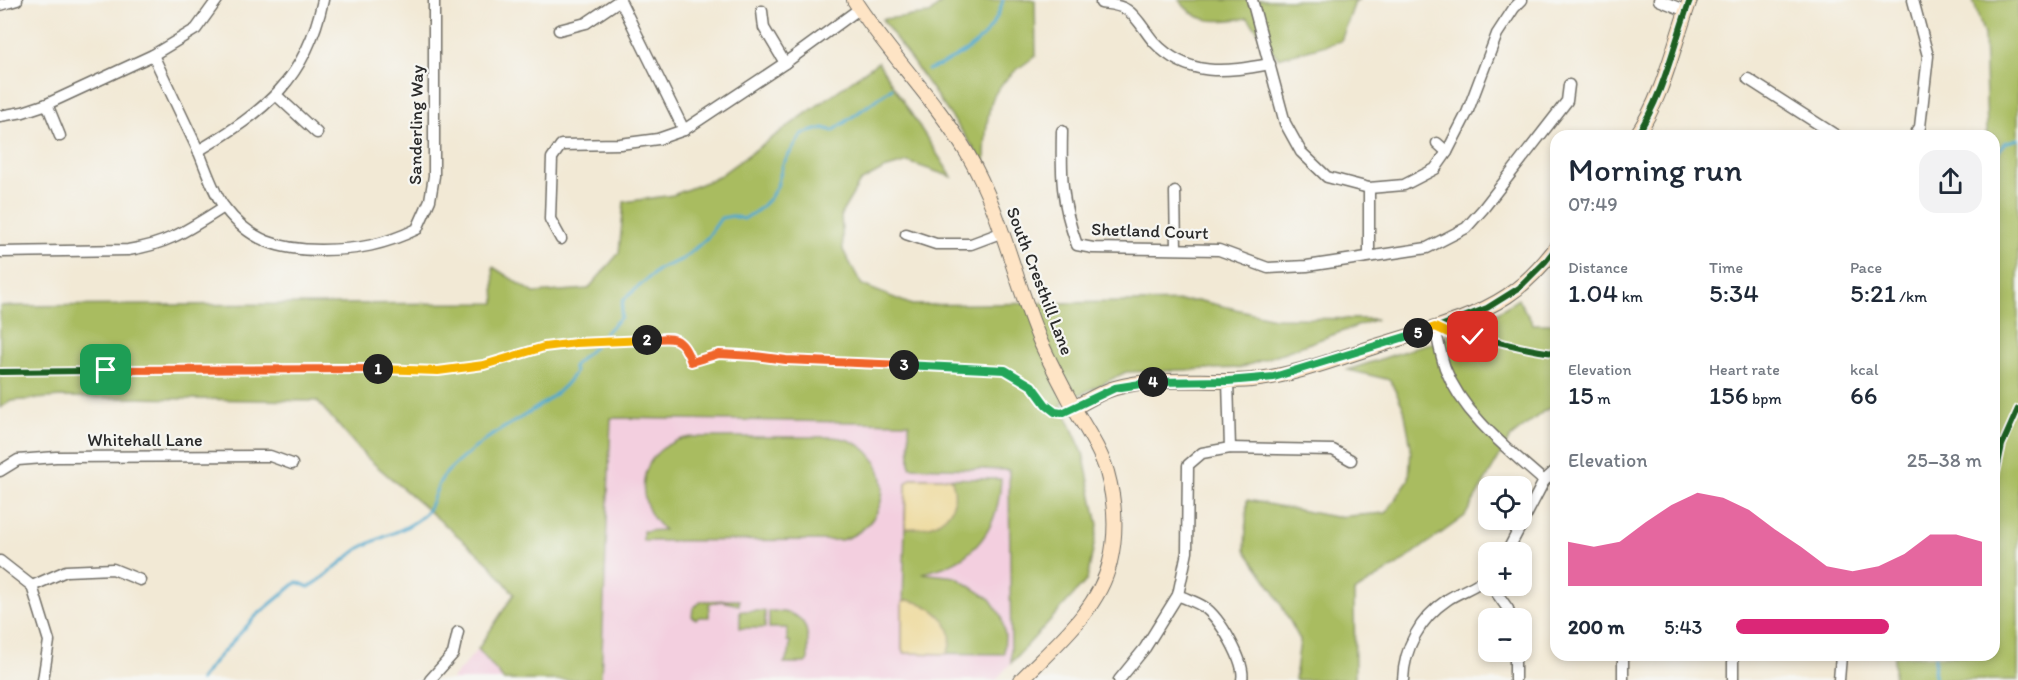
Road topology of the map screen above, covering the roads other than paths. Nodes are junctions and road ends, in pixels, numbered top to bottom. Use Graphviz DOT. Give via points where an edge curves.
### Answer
graph roads {
  1 [pos="17,0"];
  2 [pos="217,0"];
  3 [pos="323,0"];
  4 [pos="434,0"];
  5 [pos="620,0"];
  6 [pos="1252,0"];
  7 [pos="1522,0"];
  8 [pos="1659,0"];
  9 [pos="1913,0"];
  10 [pos="1101,3"];
  11 [pos="857,4"];
  12 [pos="0,5"];
  13 [pos="1688,5"];
  14 [pos="762,11"];
  15 [pos="559,30"];
  16 [pos="153,55"];
  17 [pos="785,63"];
  18 [pos="1270,64"];
  19 [pos="1748,80"];
  20 [pos="1569,85"];
  21 [pos="276,95"];
  22 [pos="47,104"];
  23 [pos="0,116"];
  24 [pos="684,130"];
  25 [pos="1640,130"];
  26 [pos="1827,130"];
  27 [pos="1918,130"];
  28 [pos="1062,132"];
  29 [pos="317,133"];
  30 [pos="60,136"];
  31 [pos="1437,143"];
  32 [pos="198,151"];
  33 [pos="1447,152"];
  34 [pos="1369,188"];
  35 [pos="1175,192"];
  36 [pos="224,207"];
  37 [pos="1003,232"];
  38 [pos="906,234"];
  39 [pos="561,239"];
  40 [pos="1176,248"];
  41 [pos="0,252"];
  42 [pos="1550,255"];
  43 [pos="1369,256"];
  44 [pos="1435,327"];
  45 [pos="1228,381"];
  46 [pos="1074,408"];
  47 [pos="1230,448"];
  48 [pos="1351,460"];
  49 [pos="292,464"];
  50 [pos="0,471"];
  51 [pos="1550,476"];
  52 [pos="1544,481"];
  53 [pos="1512,542"];
  54 [pos="0,561"];
  55 [pos="140,580"];
  56 [pos="1478,585"];
  57 [pos="32,586"];
  58 [pos="1178,596"];
  59 [pos="458,632"];
  60 [pos="1623,661"];
  61 [pos="1732,661"];
  62 [pos="1841,661"];
  63 [pos="1515,662"];
  64 [pos="43,680"];
  65 [pos="430,680"];
  66 [pos="1021,680"];
  67 [pos="1119,680"];
  68 [pos="1242,680"];
  69 [pos="1403,680"];
  70 [pos="1515,680"];
  71 [pos="1623,680"];
  72 [pos="1733,680"];
  73 [pos="1839,680"];
  1 -- 12 [label="street"];
  2 -- 16 [label="street" via="196,29"];
  3 -- 21 [label="street" via="320,18 302,60"];
  4 -- 36 [label="street, Sanderling Way" via="434,176 430,200 417,229 370,247 304,250 263,241 249,233"];
  5 -- 15 [label="street" via="586,23"];
  5 -- 24 [label="street"];
  6 -- 18 [label="street"];
  7 -- 33 [label="street" via="1497,34 1467,113"];
  8 -- 13 [label="street"];
  9 -- 27 [label="street" via="1928,56"];
  10 -- 18 [label="street" via="1127,9 1173,58 1196,67 1222,71"];
  11 -- 17 [label="street"];
  11 -- 37 [label="street, South Cresthill Lane" via="966,152"];
  13 -- 25 [label="street" via="1663,85"];
  14 -- 17 [label="street" via="764,28"];
  16 -- 22 [label="street"];
  16 -- 32 [label="street, Sanderling Way"];
  17 -- 24 [label="street"];
  18 -- 34 [label="street" via="1285,123 1301,152 1327,177"];
  19 -- 26 [label="street"];
  20 -- 43 [label="street, Shetland Court" via="1567,101 1466,228 1427,248"];
  21 -- 29 [label="street"];
  21 -- 32 [label="street" via="258,113"];
  22 -- 23 [label="street"];
  22 -- 30 [label="street"];
  24 -- 39 [label="street" via="658,139 620,144 561,145 552,158 550,219"];
  28 -- 40 [label="street, Shetland Court" via="1061,182 1066,217 1077,245"];
  31 -- 33 [label="street"];
  32 -- 36 [label="street, Sanderling Way"];
  33 -- 34 [label="street" via="1435,169 1404,185"];
  34 -- 43 [label="street"];
  35 -- 40 [label="street"];
  36 -- 41 [label="street" via="185,232 151,247"];
  37 -- 38 [label="street" via="971,244 936,244"];
  37 -- 46 [label="street, South Cresthill Lane" via="1036,331"];
  40 -- 43 [label="street, Shetland Court" via="1219,250 1268,268"];
  42 -- 44 [label="street" via="1506,297"];
  44 -- 45 [label="street" via="1295,372"];
  44 -- 52 [label="street" via="1446,369 1469,410"];
  45 -- 46 [label="street" via="1132,384 1099,394"];
  45 -- 47 [label="street"];
  46 -- 66 [label="street, South Cresthill Lane" via="1098,449 1112,489 1110,562 1088,608"];
  47 -- 48 [label="street" via="1333,450"];
  47 -- 58 [label="street" via="1202,453 1188,465 1187,552"];
  49 -- 50 [label="street, Whitehall Lane" via="270,456 56,457 18,460"];
  51 -- 52 [label="street"];
  52 -- 53 [label="street"];
  54 -- 57 [label="street"];
  55 -- 57 [label="street" via="113,569 66,571"];
  56 -- 69 [label="street" via="1447,600 1422,623 1409,646"];
  57 -- 64 [label="street" via="49,641"];
  58 -- 67 [label="street"];
  58 -- 68 [label="street" via="1205,607 1233,642 1244,674"];
  59 -- 65 [label="street" via="453,654"];
  60 -- 71 [label="street"];
  61 -- 72 [label="street"];
  62 -- 73 [label="street"];
  63 -- 70 [label="street"];
}
